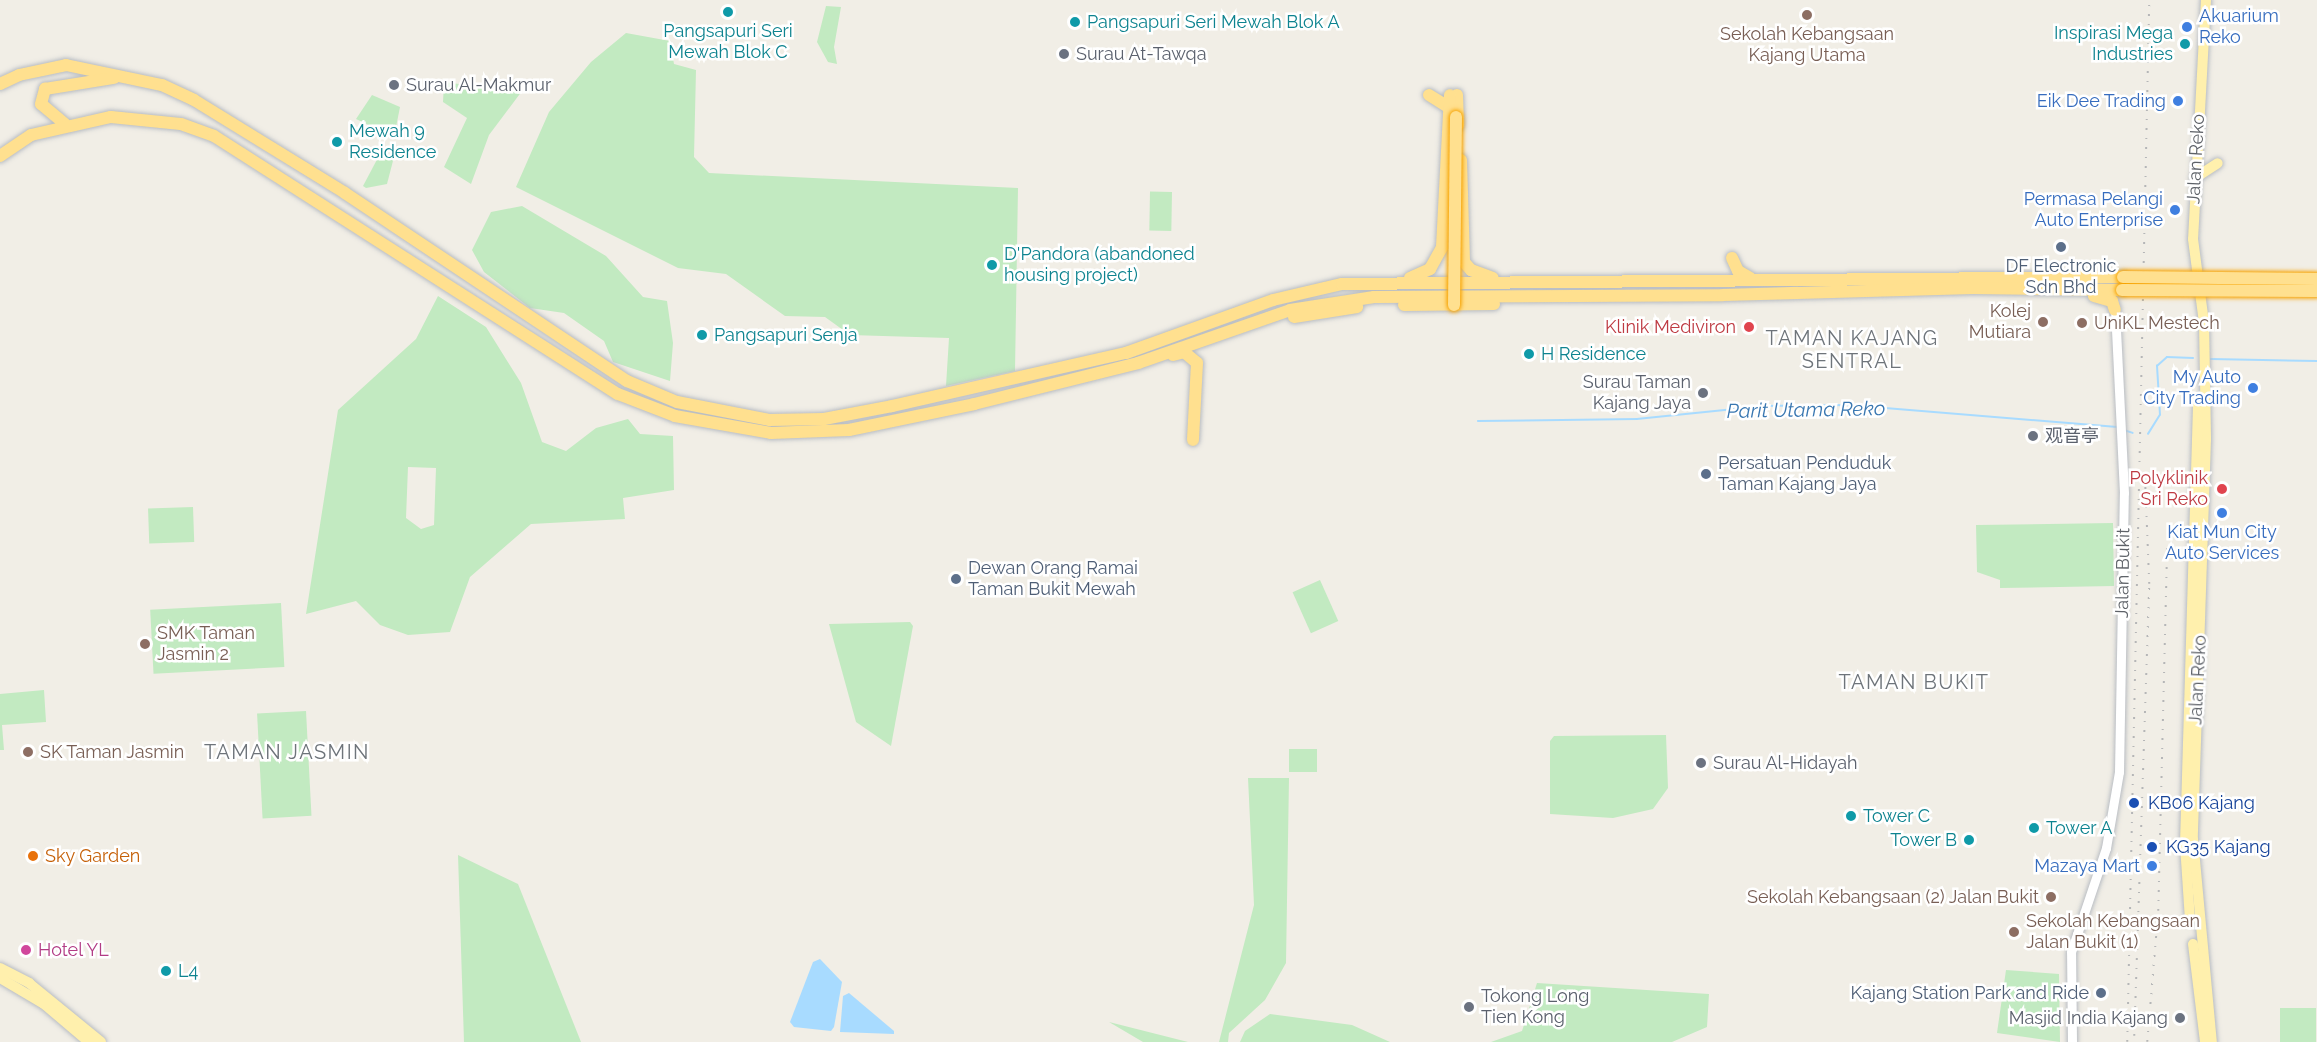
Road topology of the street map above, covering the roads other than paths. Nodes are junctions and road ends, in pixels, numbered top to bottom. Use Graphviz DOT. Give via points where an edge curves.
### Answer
graph roads {
  1 [pos="2206,0"];
  2 [pos="128,76"];
  3 [pos="0,84"];
  4 [pos="1429,95"];
  5 [pos="1451,99"];
  6 [pos="1454,122"];
  7 [pos="65,124"];
  8 [pos="2197,148"];
  9 [pos="0,156"];
  10 [pos="2195,178"];
  11 [pos="1754,279"];
  12 [pos="2317,279"];
  13 [pos="1712,280"];
  14 [pos="1509,281"];
  15 [pos="1394,282"];
  16 [pos="2048,289"];
  17 [pos="2317,291"];
  18 [pos="1657,296"];
  19 [pos="2120,298"];
  20 [pos="1451,305"];
  21 [pos="2201,318"];
  22 [pos="1258,320"];
  23 [pos="1138,363"];
  24 [pos="1193,440"];
  25 [pos="1,970"];
  26 [pos="89,1042"];
  27 [pos="101,1042"];
  28 [pos="2069,1042"];
  29 [pos="2205,1042"];
  30 [pos="2212,1042"];
  1 -- 8 [label="main road, Jalan Reko"];
  2 -- 3 [label="highway" via="66,65 19,75"];
  2 -- 7 [label="highway" via="45,89 41,104"];
  2 -- 15 [label="highway" via="194,100 369,208 627,381 677,402 729,415 824,419 892,406 1126,353 1314,290"];
  4 -- 5 [label="highway"];
  5 -- 6 [label="highway"];
  5 -- 15 [label="highway" via="1440,257 1424,274"];
  6 -- 14 [label="highway" via="1464,262 1480,274"];
  6 -- 20 [label="highway, bridge"];
  7 -- 9 [label="highway" via="31,135"];
  7 -- 23 [label="highway" via="111,117 150,119 214,136 618,394 675,416 729,429 771,434 849,430"];
  8 -- 10 [label="main road, Jalan Reko"];
  8 -- 10 [label="main road" via="2218,163"];
  10 -- 21 [label="main road, Jalan Reko" via="2193,255"];
  11 -- 13 [label="highway"];
  11 -- 13 [label="highway" via="1738,271 1732,258 1726,272"];
  11 -- 19 [label="highway"];
  12 -- 19 [label="highway, bridge"];
  13 -- 14 [label="highway"];
  14 -- 15 [label="highway"];
  16 -- 18 [label="highway"];
  16 -- 19 [label="highway"];
  16 -- 19 [label="highway" via="2112,301"];
  17 -- 19 [label="highway, bridge" via="2188,291"];
  18 -- 20 [label="highway" via="1645,301"];
  18 -- 22 [label="highway" via="1374,297 1321,303"];
  19 -- 28 [label="main road, Jalan Bukit" via="2119,432 2124,493 2118,765 2106,848 2072,952"];
  20 -- 22 [label="highway" via="1379,305"];
  21 -- 29 [label="main road, Jalan Reko" via="2185,844"];
  21 -- 30 [label="main road, Jalan Reko" via="2206,523 2193,838 2194,894"];
  22 -- 23 [label="highway"];
  23 -- 24 [label="highway" via="1184,352 1195,359"];
  25 -- 26 [label="main road"];
  25 -- 27 [label="main road" via="28,983"];
}
